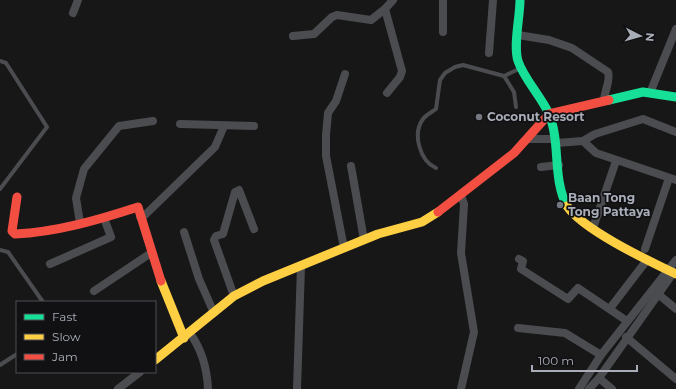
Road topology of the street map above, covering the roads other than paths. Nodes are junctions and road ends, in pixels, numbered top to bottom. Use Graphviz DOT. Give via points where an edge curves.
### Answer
graph roads {
  1 [pos="78,0"];
  2 [pos="393,0"];
  3 [pos="443,0"];
  4 [pos="493,0"];
  5 [pos="520,0"];
  6 [pos="385,9"];
  7 [pos="73,13"];
  8 [pos="676,29"];
  9 [pos="443,32"];
  10 [pos="518,35"];
  11 [pos="293,36"];
  12 [pos="489,53"];
  13 [pos="0,61"];
  14 [pos="521,68"];
  15 [pos="345,74"];
  16 [pos="504,76"];
  17 [pos="387,93"];
  18 [pos="650,93"];
  19 [pos="676,97"];
  20 [pos="604,101"];
  21 [pos="516,107"];
  22 [pos="549,114"];
  23 [pos="153,121"];
  24 [pos="180,124"];
  25 [pos="224,126"];
  26 [pos="254,126"];
  27 [pos="676,132"];
  28 [pos="527,139"];
  29 [pos="555,141"];
  30 [pos="582,141"];
  31 [pos="616,161"];
  32 [pos="559,165"];
  33 [pos="351,166"];
  34 [pos="540,166"];
  35 [pos="436,168"];
  36 [pos="672,179"];
  37 [pos="0,189"];
  38 [pos="461,195"];
  39 [pos="17,198"];
  40 [pos="140,217"];
  41 [pos="104,218"];
  42 [pos="80,223"];
  43 [pos="594,225"];
  44 [pos="254,229"];
  45 [pos="184,232"];
  46 [pos="364,240"];
  47 [pos="344,248"];
  48 [pos="645,249"];
  49 [pos="0,250"];
  50 [pos="151,253"];
  51 [pos="519,259"];
  52 [pos="647,260"];
  53 [pos="676,260"];
  54 [pos="50,264"];
  55 [pos="301,266"];
  56 [pos="672,272"];
  57 [pos="94,291"];
  58 [pos="658,294"];
  59 [pos="234,296"];
  60 [pos="43,301"];
  61 [pos="611,307"];
  62 [pos="676,309"];
  63 [pos="214,313"];
  64 [pos="627,321"];
  65 [pos="518,328"];
  66 [pos="187,335"];
  67 [pos="626,337"];
  68 [pos="16,355"];
  69 [pos="601,355"];
  70 [pos="156,359"];
  71 [pos="0,365"];
  72 [pos="139,373"];
  73 [pos="599,378"];
  74 [pos="676,379"];
  75 [pos="118,389"];
  76 [pos="208,389"];
  77 [pos="297,389"];
  78 [pos="461,389"];
  79 [pos="579,389"];
  80 [pos="589,389"];
  81 [pos="612,389"];
  1 -- 7 [label="street"];
  2 -- 6 [label="street"];
  3 -- 9 [label="street"];
  4 -- 12 [label="street"];
  5 -- 10 [label="street"];
  6 -- 11 [label="street" via="370,20 337,15 314,34"];
  6 -- 17 [label="street" via="402,71"];
  8 -- 18 [label="street"];
  10 -- 14 [label="street" via="516,51"];
  10 -- 20 [label="street" via="549,40 572,48 608,72 610,76 604,92"];
  13 -- 37 [label="lane" via="6,63 47,127"];
  14 -- 16 [label="lane"];
  14 -- 22 [label="street"];
  15 -- 47 [label="street" via="336,101 328,113 326,135 326,156"];
  16 -- 21 [label="lane" via="514,92"];
  16 -- 35 [label="lane" via="462,65 445,73 440,80 436,109 423,119 420,131 422,155"];
  18 -- 19 [label="street"];
  18 -- 20 [label="street" via="643,92"];
  20 -- 22 [label="street"];
  22 -- 28 [label="street"];
  22 -- 29 [label="street"];
  23 -- 42 [label="street" via="119,126 84,169 76,198"];
  24 -- 25 [label="street"];
  25 -- 26 [label="street"];
  25 -- 40 [label="street" via="215,147"];
  27 -- 30 [label="street" via="643,119 595,134"];
  28 -- 29 [label="street"];
  28 -- 38 [label="street" via="514,153"];
  29 -- 30 [label="street"];
  29 -- 32 [label="street"];
  30 -- 31 [label="street" via="596,153"];
  31 -- 36 [label="street"];
  31 -- 43 [label="street"];
  32 -- 34 [label="street"];
  32 -- 52 [label="street" via="561,195 568,208 590,227"];
  33 -- 46 [label="street"];
  36 -- 48 [label="street"];
  38 -- 46 [label="street" via="422,222"];
  38 -- 78 [label="street" via="464,204 461,253 474,332"];
  39 -- 42 [label="street" via="12,231 15,234 34,233"];
  40 -- 41 [label="street" via="138,207"];
  40 -- 50 [label="street"];
  41 -- 42 [label="street"];
  41 -- 54 [label="street" via="110,237"];
  44 -- 59 [label="street" via="239,190 235,192 223,234 216,236 214,240"];
  45 -- 63 [label="street" via="199,279"];
  46 -- 47 [label="street"];
  47 -- 55 [label="street"];
  49 -- 60 [label="lane" via="8,252"];
  50 -- 57 [label="street"];
  50 -- 66 [label="street" via="158,275"];
  51 -- 64 [label="street" via="523,261 521,269 568,299 578,288"];
  52 -- 56 [label="street"];
  52 -- 61 [label="street"];
  53 -- 56 [label="street"];
  55 -- 59 [label="street"];
  55 -- 77 [label="street"];
  56 -- 58 [label="street"];
  56 -- 64 [label="street"];
  58 -- 62 [label="street"];
  58 -- 67 [label="street"];
  59 -- 63 [label="street"];
  63 -- 66 [label="street"];
  64 -- 69 [label="street"];
  65 -- 69 [label="street" via="565,334"];
  66 -- 70 [label="street"];
  66 -- 76 [label="street" via="199,348 204,360"];
  67 -- 73 [label="street"];
  67 -- 74 [label="street"];
  68 -- 71 [label="lane"];
  69 -- 79 [label="street"];
  72 -- 75 [label="street"];
  73 -- 80 [label="street"];
  73 -- 81 [label="street"];
}
